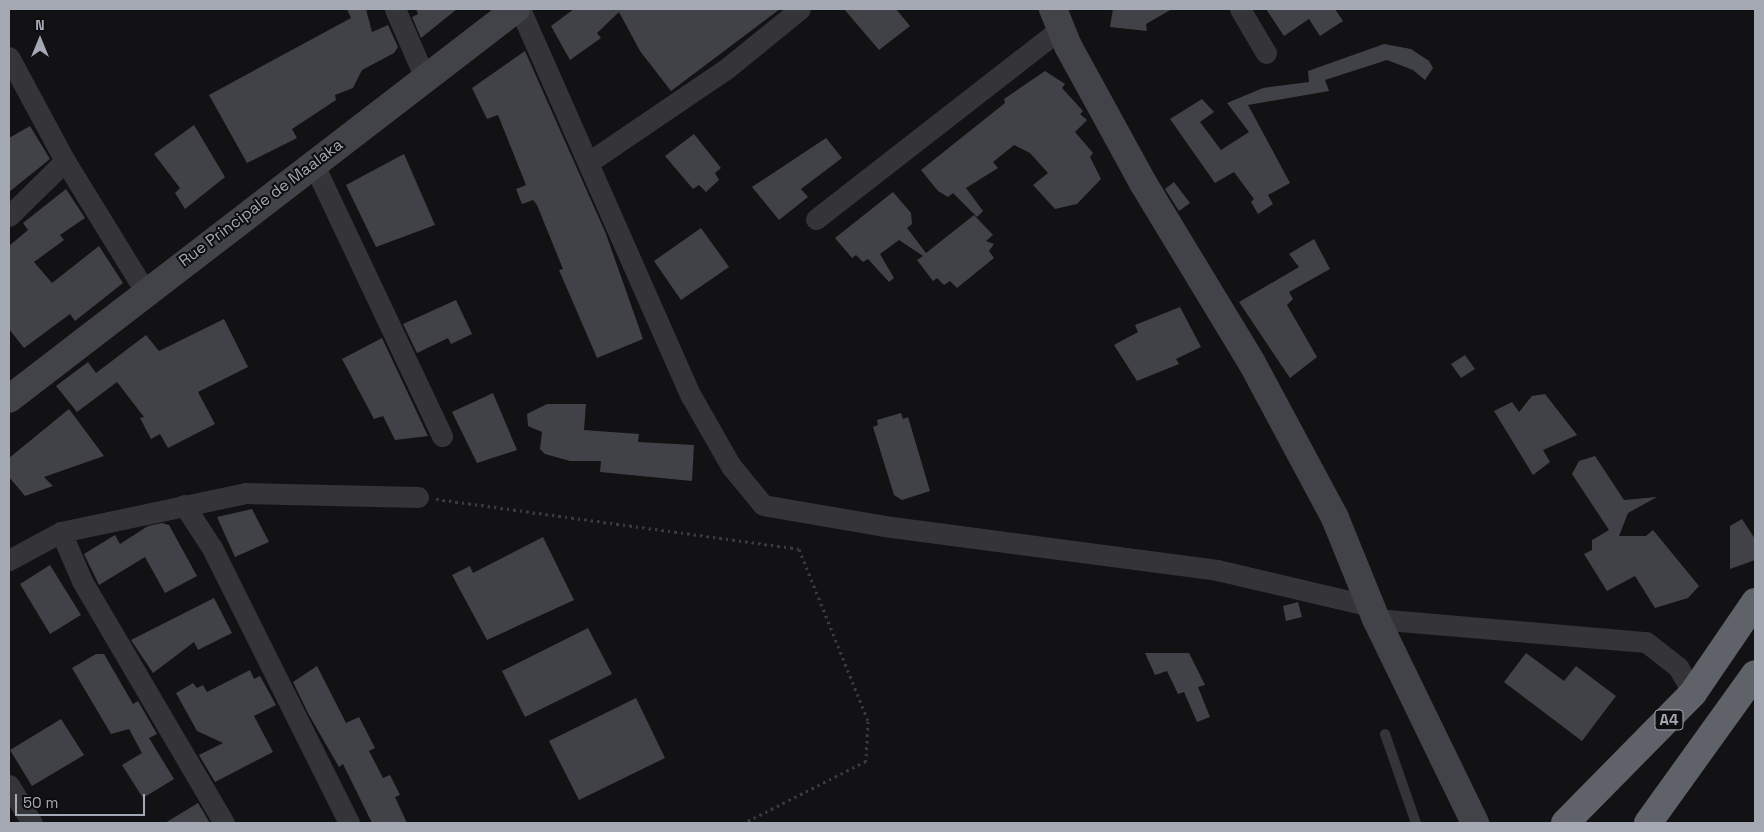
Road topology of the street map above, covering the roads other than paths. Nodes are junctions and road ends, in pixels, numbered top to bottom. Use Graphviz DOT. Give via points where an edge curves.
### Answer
graph roads {
  1 [pos="395,9"];
  2 [pos="516,9"];
  3 [pos="520,9"];
  4 [pos="800,9"];
  5 [pos="1240,9"];
  6 [pos="1057,18"];
  7 [pos="1266,53"];
  8 [pos="10,62"];
  9 [pos="425,78"];
  10 [pos="65,161"];
  11 [pos="589,162"];
  12 [pos="314,164"];
  13 [pos="9,216"];
  14 [pos="816,219"];
  15 [pos="145,291"];
  16 [pos="9,399"];
  17 [pos="442,436"];
  18 [pos="418,497"];
  19 [pos="184,504"];
  20 [pos="60,532"];
  21 [pos="9,560"];
  22 [pos="1755,602"];
  23 [pos="1373,613"];
  24 [pos="1755,674"];
  25 [pos="1692,693"];
  26 [pos="1386,734"];
  27 [pos="9,785"];
  28 [pos="32,823"];
  29 [pos="224,823"];
  30 [pos="349,823"];
  31 [pos="1416,823"];
  32 [pos="1475,823"];
  33 [pos="1565,823"];
  34 [pos="1648,823"];
  1 -- 9 [label="street"];
  2 -- 9 [label="street, Rue Principale de Maalaka"];
  3 -- 11 [label="street"];
  4 -- 11 [label="street" via="726,69"];
  5 -- 7 [label="street"];
  6 -- 14 [label="street"];
  6 -- 23 [label="street" via="1143,184 1296,443 1335,518"];
  8 -- 10 [label="street"];
  9 -- 12 [label="street, Rue Principale de Maalaka"];
  10 -- 13 [label="street"];
  10 -- 15 [label="street"];
  11 -- 23 [label="street" via="691,396 732,466 763,505 884,526 1217,570"];
  12 -- 15 [label="street, Rue Principale de Maalaka"];
  12 -- 17 [label="street"];
  15 -- 16 [label="street, Rue Principale de Maalaka"];
  18 -- 19 [label="street" via="246,493"];
  19 -- 20 [label="street"];
  19 -- 30 [label="street" via="212,548"];
  20 -- 21 [label="street"];
  20 -- 29 [label="street" via="82,581"];
  22 -- 25 [label="highway, A4"];
  23 -- 25 [label="street" via="1646,642 1678,667"];
  23 -- 32 [label="street"];
  24 -- 34 [label="highway"];
  25 -- 33 [label="highway, A4"];
  26 -- 31 [label="lane"];
  27 -- 28 [label="street"];
}
